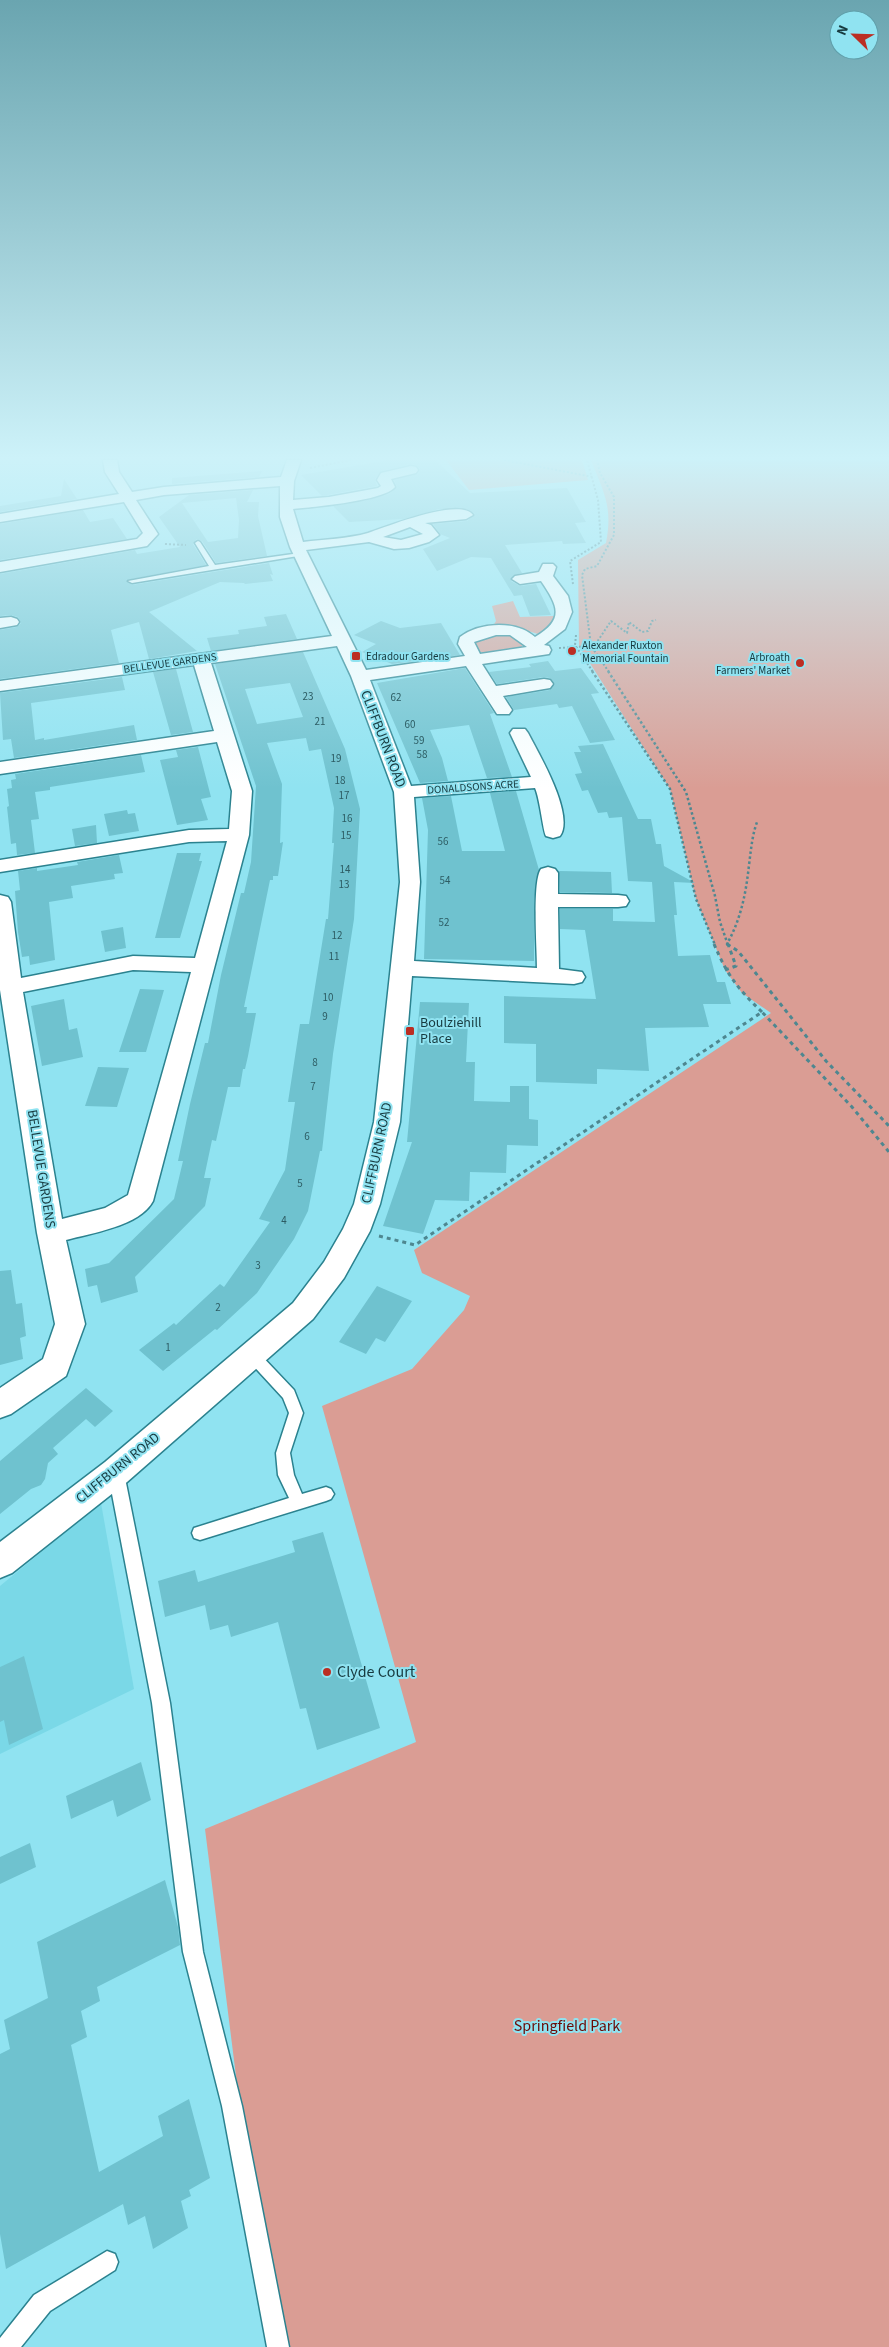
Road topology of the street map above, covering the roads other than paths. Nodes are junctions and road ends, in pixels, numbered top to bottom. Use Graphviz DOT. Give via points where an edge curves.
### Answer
graph roads {
  1 [pos="198,570"];
  2 [pos="308,570"];
  3 [pos="520,579"];
  4 [pos="132,581"];
  5 [pos="341,640"];
  6 [pos="538,648"];
  7 [pos="201,659"];
  8 [pos="473,659"];
  9 [pos="360,676"];
  10 [pos="544,684"];
  11 [pos="0,686"];
  12 [pos="492,692"];
  13 [pos="503,710"];
  14 [pos="519,733"];
  15 [pos="225,736"];
  16 [pos="0,768"];
  17 [pos="542,782"];
  18 [pos="404,792"];
  19 [pos="553,832"];
  20 [pos="239,835"];
  21 [pos="0,866"];
  22 [pos="548,873"];
  23 [pos="547,900"];
  24 [pos="618,901"];
  25 [pos="0,902"];
  26 [pos="204,966"];
  27 [pos="401,968"];
  28 [pos="548,976"];
  29 [pos="574,977"];
  30 [pos="11,987"];
  31 [pos="51,1233"];
  32 [pos="252,1355"];
  33 [pos="0,1405"];
  34 [pos="116,1472"];
  35 [pos="326,1494"];
  36 [pos="298,1502"];
  37 [pos="200,1534"];
  38 [pos="0,1562"];
  39 [pos="107,2262"];
  40 [pos="7,2347"];
  41 [pos="278,2347"];
  1 -- 4 [label="lane"];
  2 -- 5 [label="street, CLIFFBURN ROAD"];
  3 -- 6 [label="street" via="546,572 560,595 565,611 560,626"];
  5 -- 7 [label="street, BELLEVUE GARDENS"];
  5 -- 9 [label="street, CLIFFBURN ROAD"];
  6 -- 8 [label="street"];
  6 -- 8 [label="street" via="525,636 508,629 476,633 466,640"];
  7 -- 11 [label="street, BELLEVUE GARDENS"];
  7 -- 15 [label="street"];
  8 -- 9 [label="street"];
  8 -- 12 [label="street"];
  9 -- 18 [label="street, CLIFFBURN ROAD"];
  10 -- 12 [label="street"];
  12 -- 13 [label="street"];
  14 -- 17 [label="street, DONALDSONS ACRE"];
  15 -- 16 [label="street"];
  15 -- 20 [label="street" via="242,791"];
  17 -- 18 [label="street, DONALDSONS ACRE"];
  17 -- 19 [label="street, DONALDSONS ACRE" via="554,821"];
  18 -- 27 [label="street, CLIFFBURN ROAD" via="410,882"];
  20 -- 21 [label="street" via="189,836"];
  20 -- 26 [label="street"];
  22 -- 23 [label="street"];
  23 -- 24 [label="street"];
  23 -- 28 [label="street"];
  25 -- 30 [label="street, BELLEVUE GARDENS"];
  26 -- 30 [label="street" via="132,963"];
  26 -- 31 [label="street" via="140,1201 113,1217"];
  27 -- 28 [label="street"];
  27 -- 32 [label="street, CLIFFBURN ROAD" via="387,1122 367,1204 334,1270 303,1311"];
  28 -- 29 [label="street"];
  30 -- 31 [label="street, BELLEVUE GARDENS"];
  31 -- 33 [label="street, BELLEVUE GARDENS" via="70,1324 55,1367"];
  32 -- 34 [label="street, CLIFFBURN ROAD"];
  32 -- 36 [label="lane" via="289,1394 296,1414 283,1453 286,1475"];
  34 -- 38 [label="street, CLIFFBURN ROAD"];
  34 -- 41 [label="lane" via="161,1703 193,1952 232,2106"];
  35 -- 36 [label="lane"];
  36 -- 37 [label="lane"];
  39 -- 40 [label="lane" via="42,2303"];
}
